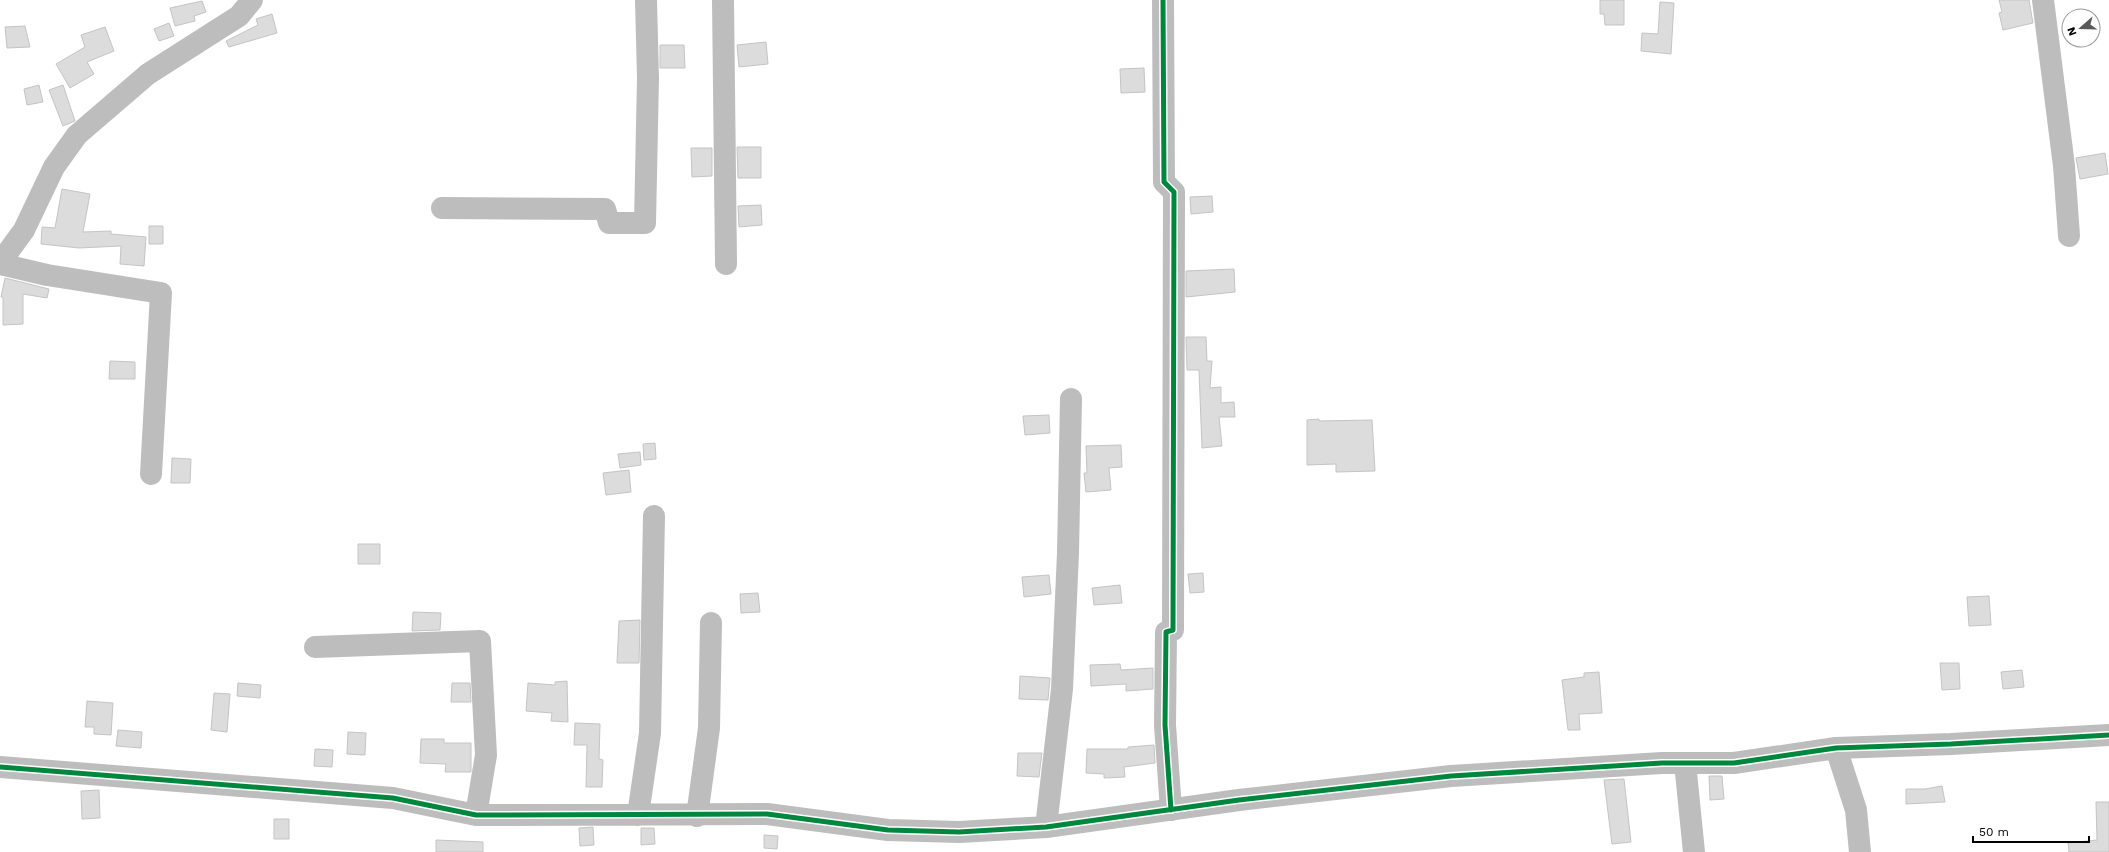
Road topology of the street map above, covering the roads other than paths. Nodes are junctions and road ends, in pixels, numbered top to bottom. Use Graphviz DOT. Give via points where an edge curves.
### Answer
graph roads {
  1 [pos="252,0"];
  2 [pos="646,0"];
  3 [pos="723,0"];
  4 [pos="1163,0"];
  5 [pos="2043,0"];
  6 [pos="442,208"];
  7 [pos="2069,236"];
  8 [pos="0,263"];
  9 [pos="726,264"];
  10 [pos="1071,399"];
  11 [pos="151,474"];
  12 [pos="654,516"];
  13 [pos="711,623"];
  14 [pos="315,647"];
  15 [pos="2109,735"];
  16 [pos="1836,748"];
  17 [pos="1685,763"];
  18 [pos="0,767"];
  19 [pos="1170,810"];
  20 [pos="476,815"];
  21 [pos="638,815"];
  22 [pos="697,816"];
  23 [pos="1046,827"];
  24 [pos="1694,852"];
  25 [pos="1860,852"];
  1 -- 8 [label="street" via="239,16 148,74 77,135 54,167 24,230"];
  2 -- 6 [label="street" via="648,78 645,223 609,223 605,209"];
  3 -- 9 [label="street"];
  4 -- 19 [label="street" via="1164,182 1174,192 1173,630 1166,632 1165,725"];
  5 -- 7 [label="street" via="2064,166"];
  8 -- 11 [label="street" via="47,275 161,292"];
  10 -- 23 [label="street" via="1062,689"];
  12 -- 21 [label="street" via="650,733"];
  13 -- 22 [label="street" via="709,728"];
  14 -- 20 [label="street" via="480,642 486,755"];
  15 -- 16 [label="street"];
  16 -- 17 [label="street" via="1734,763"];
  16 -- 25 [label="street" via="1856,810"];
  17 -- 19 [label="street" via="1451,776"];
  17 -- 24 [label="street"];
  18 -- 20 [label="street" via="392,798"];
  19 -- 23 [label="street"];
  20 -- 21 [label="street"];
  21 -- 22 [label="street"];
  22 -- 23 [label="street" via="767,814 888,830 959,832"];
}
